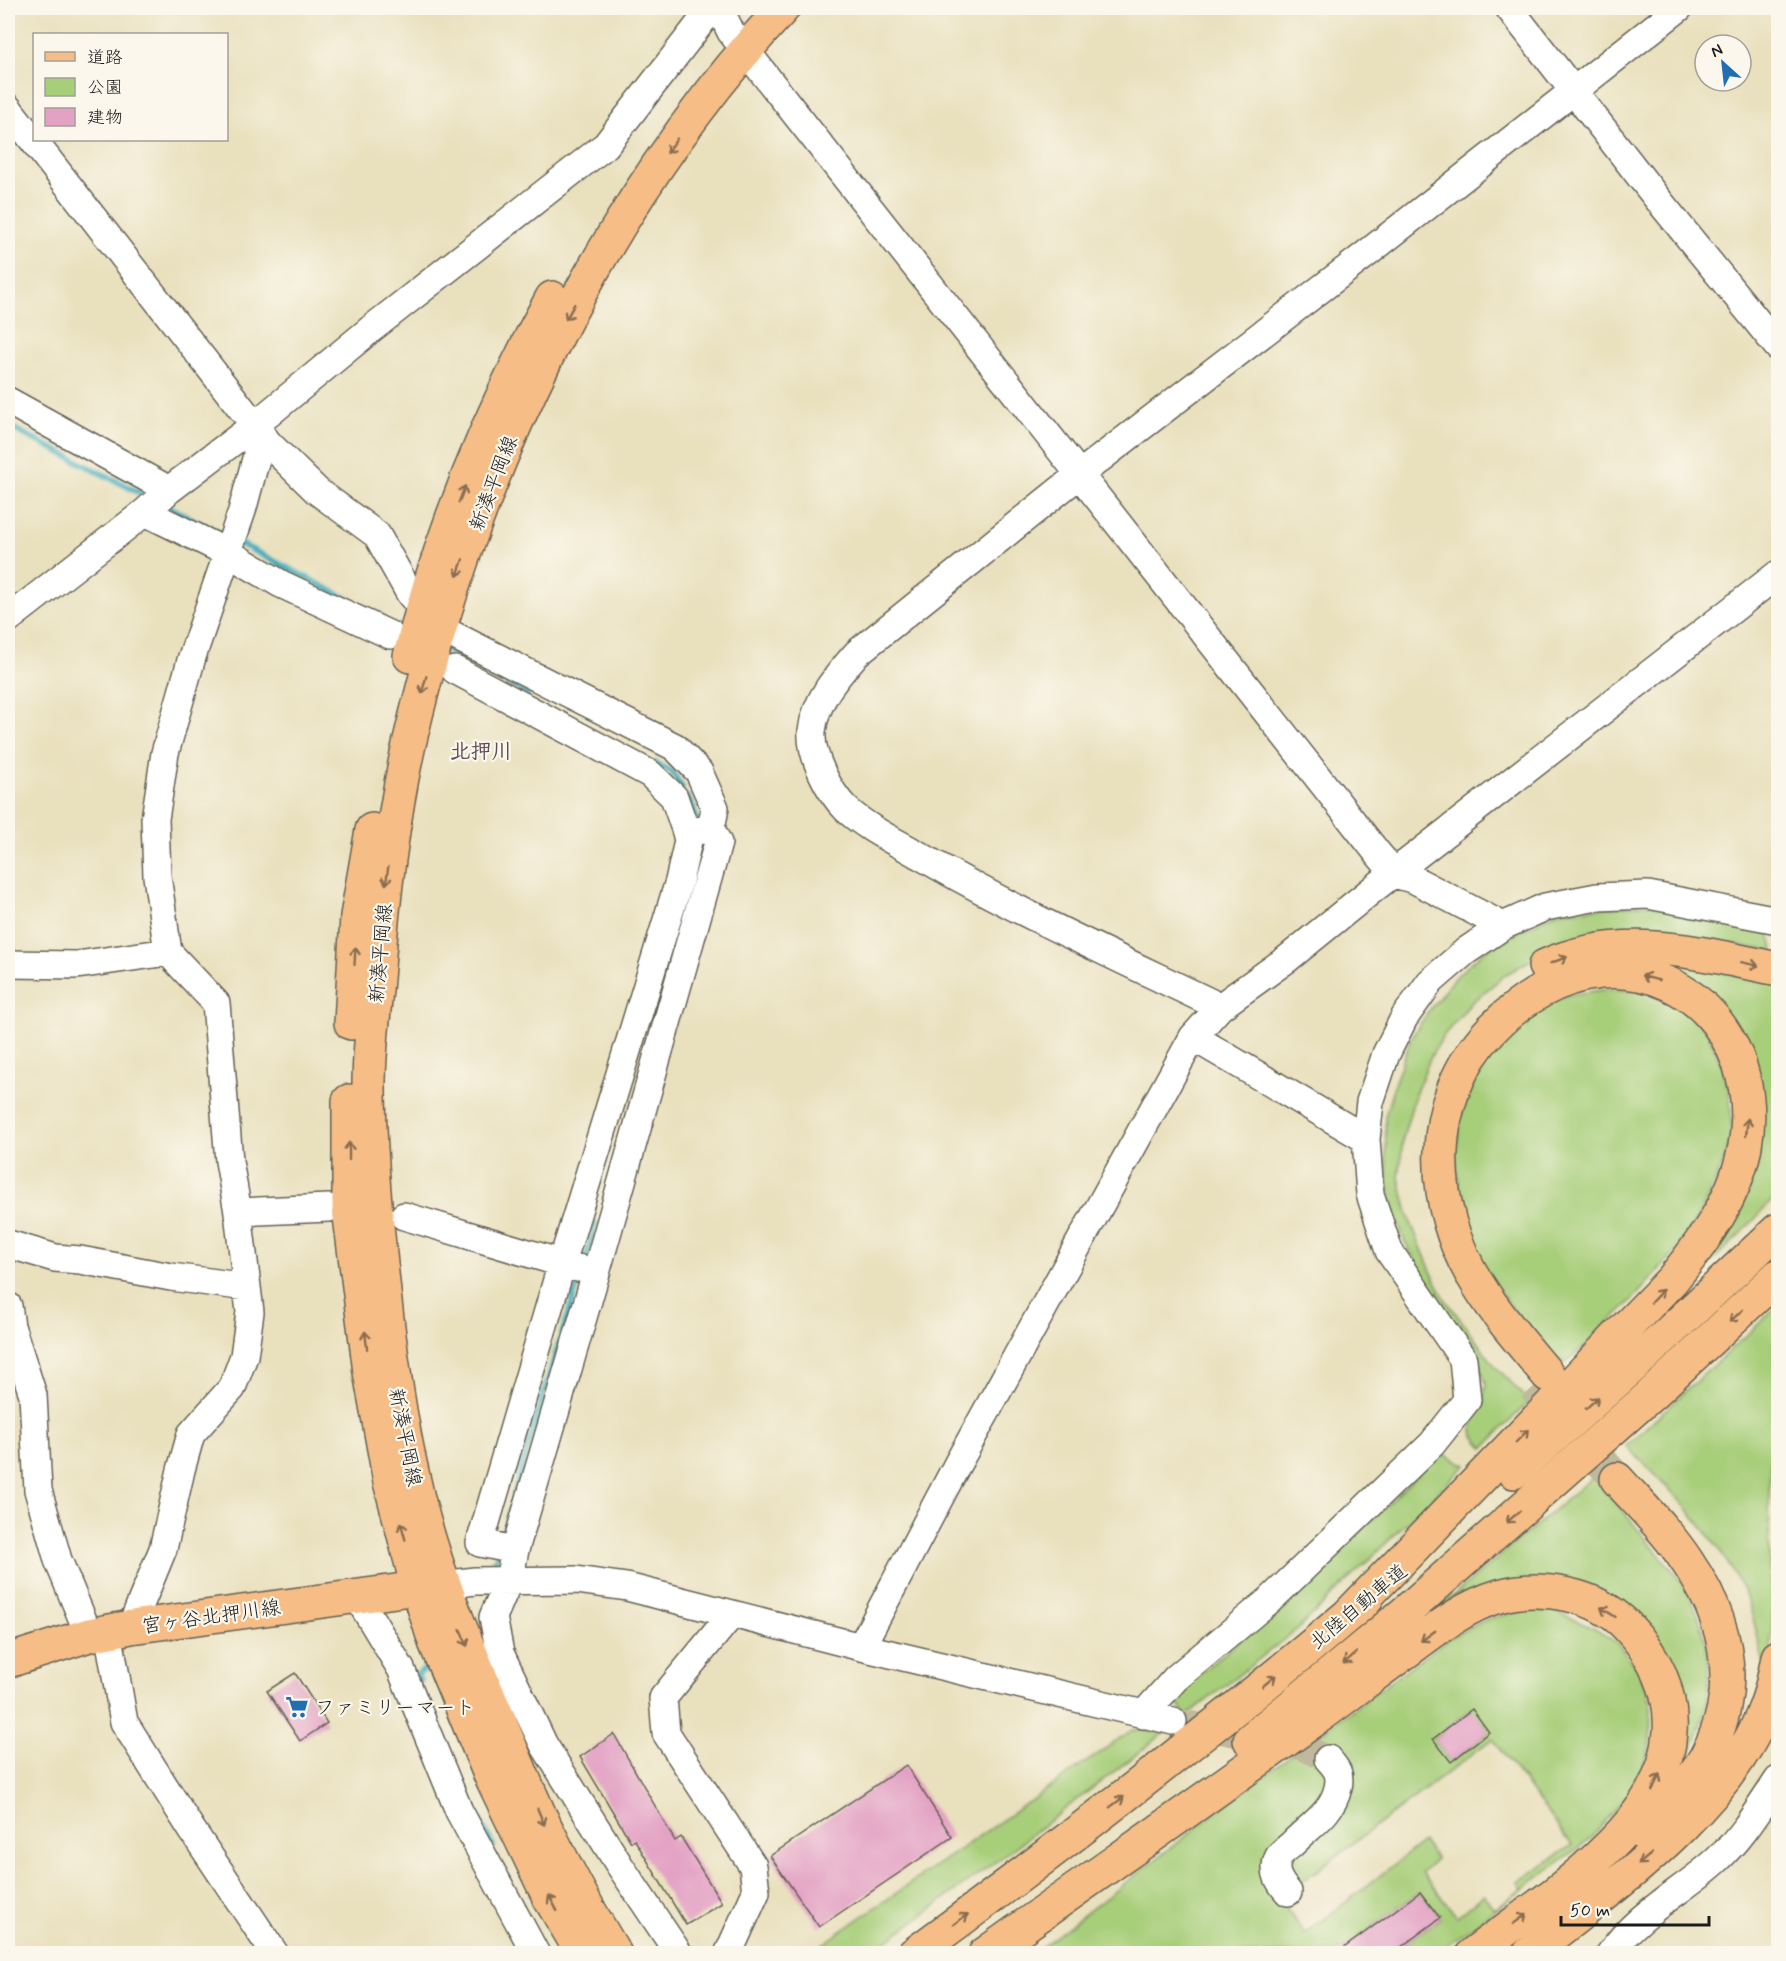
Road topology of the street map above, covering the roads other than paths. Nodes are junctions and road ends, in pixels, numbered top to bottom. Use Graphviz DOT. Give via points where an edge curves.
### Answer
graph roads {
  1 [pos="753,8"];
  2 [pos="783,8"];
  3 [pos="1509,8"];
  4 [pos="1679,8"];
  5 [pos="726,24"];
  6 [pos="1573,90"];
  7 [pos="8,108"];
  8 [pos="33,140"];
  9 [pos="34,141"];
  10 [pos="1779,347"];
  11 [pos="8,401"];
  12 [pos="255,425"];
  13 [pos="1080,474"];
  14 [pos="169,490"];
  15 [pos="145,512"];
  16 [pos="228,553"];
  17 [pos="1779,574"];
  18 [pos="8,619"];
  19 [pos="430,619"];
  20 [pos="390,635"];
  21 [pos="454,670"];
  22 [pos="698,831"];
  23 [pos="1395,874"];
  24 [pos="1778,923"];
  25 [pos="1503,926"];
  26 [pos="168,952"];
  27 [pos="8,964"];
  28 [pos="1779,969"];
  29 [pos="1220,1007"];
  30 [pos="1192,1037"];
  31 [pos="1366,1138"];
  32 [pos="329,1208"];
  33 [pos="238,1212"];
  34 [pos="404,1216"];
  35 [pos="1779,1230"];
  36 [pos="8,1244"];
  37 [pos="562,1263"];
  38 [pos="596,1273"];
  39 [pos="1779,1276"];
  40 [pos="247,1287"];
  41 [pos="8,1306"];
  42 [pos="504,1548"];
  43 [pos="509,1580"];
  44 [pos="430,1586"];
  45 [pos="357,1596"];
  46 [pos="732,1614"];
  47 [pos="1349,1614"];
  48 [pos="109,1631"];
  49 [pos="861,1647"];
  50 [pos="1779,1657"];
  51 [pos="8,1661"];
  52 [pos="1143,1714"];
  53 [pos="1173,1720"];
  54 [pos="1328,1759"];
  55 [pos="1779,1780"];
  56 [pos="1702,1805"];
  57 [pos="1587,1866"];
  58 [pos="1288,1892"];
  59 [pos="275,1953"];
  60 [pos="536,1953"];
  61 [pos="582,1953"];
  62 [pos="615,1953"];
  63 [pos="680,1953"];
  64 [pos="728,1953"];
  65 [pos="914,1953"];
  66 [pos="971,1953"];
  67 [pos="985,1953"];
  68 [pos="1473,1953"];
  69 [pos="1529,1953"];
  70 [pos="1610,1953"];
  1 -- 5 [label="main road, 新湊平岡線"];
  2 -- 5 [label="main road, 新湊平岡線"];
  3 -- 6 [label="street"];
  4 -- 6 [label="street"];
  5 -- 12 [label="street" via="606,145"];
  5 -- 13 [label="street"];
  5 -- 19 [label="main road, 新湊平岡線" via="589,233 532,335 491,420 443,543"];
  6 -- 10 [label="street"];
  6 -- 13 [label="street"];
  7 -- 8 [label="street"];
  9 -- 12 [label="street"];
  11 -- 14 [label="street"];
  12 -- 14 [label="street"];
  12 -- 16 [label="street" via="257,455"];
  12 -- 19 [label="street" via="317,491 377,535 410,594"];
  13 -- 23 [label="street"];
  13 -- 29 [label="street" via="856,653 818,705 812,732 818,764 845,808 868,825 994,898"];
  14 -- 15 [label="street"];
  15 -- 16 [label="street"];
  15 -- 18 [label="street"];
  16 -- 20 [label="street" via="281,584"];
  16 -- 26 [label="street" via="192,657 165,753 155,819 157,876"];
  17 -- 23 [label="street"];
  19 -- 22 [label="street" via="675,747 699,772 715,808"];
  19 -- 44 [label="main road, 新湊平岡線" via="384,759 357,916 349,1065 349,1209 370,1372 390,1482"];
  21 -- 22 [label="street" via="650,774 674,797"];
  22 -- 37 [label="street" via="688,841"];
  22 -- 38 [label="street" via="718,843"];
  23 -- 25 [label="street" via="1415,880"];
  23 -- 29 [label="street"];
  24 -- 25 [label="street" via="1648,895 1597,897 1545,907"];
  25 -- 31 [label="street" via="1430,982 1404,1018 1386,1054 1370,1101"];
  26 -- 27 [label="street" via="77,965"];
  26 -- 33 [label="street" via="216,1003 229,1161"];
  47 -- 28 [label="main road, one-way" via="1672,1280 1726,1201 1745,1146 1749,1116 1740,1061 1707,1010 1676,987 1627,973 1575,977 1524,1001 1484,1038 1453,1088 1445,1114 1440,1143 1444,1200 1459,1248 1541,1381 1499,1347 1462,1296 1427,1218 1419,1159 1422,1128 1437,1074 1451,1047 1467,1024 1510,986 1534,970 1590,950 1648,946"];
  29 -- 30 [label="street"];
  30 -- 31 [label="street"];
  30 -- 49 [label="street"];
  31 -- 52 [label="street" via="1370,1194 1389,1251 1463,1359 1467,1400 1432,1444 1271,1599 1176,1677"];
  32 -- 33 [label="street"];
  33 -- 40 [label="street"];
  34 -- 37 [label="street"];
  47 -- 35 [label="main road, 北陸自動車道, one-way" via="1495,1490"];
  36 -- 40 [label="street" via="55,1258"];
  37 -- 38 [label="street"];
  37 -- 42 [label="street" via="480,1543"];
  38 -- 42 [label="street"];
  39 -- 66 [label="main road, 北陸自動車道, one-way" via="1402,1615 1168,1805"];
  40 -- 48 [label="street" via="250,1312 244,1356 232,1388 191,1434 163,1549"];
  41 -- 48 [label="street" via="33,1395 38,1490 58,1560"];
  42 -- 43 [label="street"];
  43 -- 44 [label="street"];
  43 -- 46 [label="street" via="576,1580 627,1587"];
  43 -- 63 [label="street" via="493,1617 500,1653 523,1705 620,1866"];
  44 -- 45 [label="main road, 宮ヶ谷北押川線"];
  61 -- 44 [label="main road, 新湊平岡線, one-way" via="550,1899 489,1772 435,1642"];
  44 -- 62 [label="main road, 新湊平岡線, one-way" via="461,1632 548,1833"];
  45 -- 48 [label="main road, 宮ヶ谷北押川線"];
  45 -- 60 [label="street" via="401,1669 459,1811"];
  46 -- 49 [label="street"];
  46 -- 64 [label="street" via="663,1698 666,1733 753,1866 756,1892"];
  65 -- 47 [label="main road, 北陸自動車道, one-way" via="1155,1773"];
  48 -- 51 [label="main road, 宮ヶ谷北押川線"];
  48 -- 59 [label="street" via="124,1722"];
  49 -- 52 [label="street"];
  50 -- 56 [label="main road" via="1766,1707 1754,1733"];
  52 -- 53 [label="street"];
  54 -- 58 [label="street" via="1338,1769 1340,1778 1336,1797 1324,1816 1278,1858 1278,1880"];
  55 -- 70 [label="street" via="1741,1835 1717,1860 1641,1918"];
  56 -- 57 [label="main road" via="1719,1778 1741,1723 1746,1693 1742,1638 1728,1595 1703,1551 1665,1503 1624,1473 1702,1586 1722,1634 1725,1706 1707,1754 1676,1799"];
  56 -- 69 [label="main road, one-way" via="1651,1855"];
  57 -- 67 [label="main road, one-way" via="1638,1813 1664,1766 1671,1716 1666,1689 1642,1643 1610,1613 1580,1598 1527,1591 1499,1596 1449,1621"];
  68 -- 57 [label="main road, one-way"];
}
